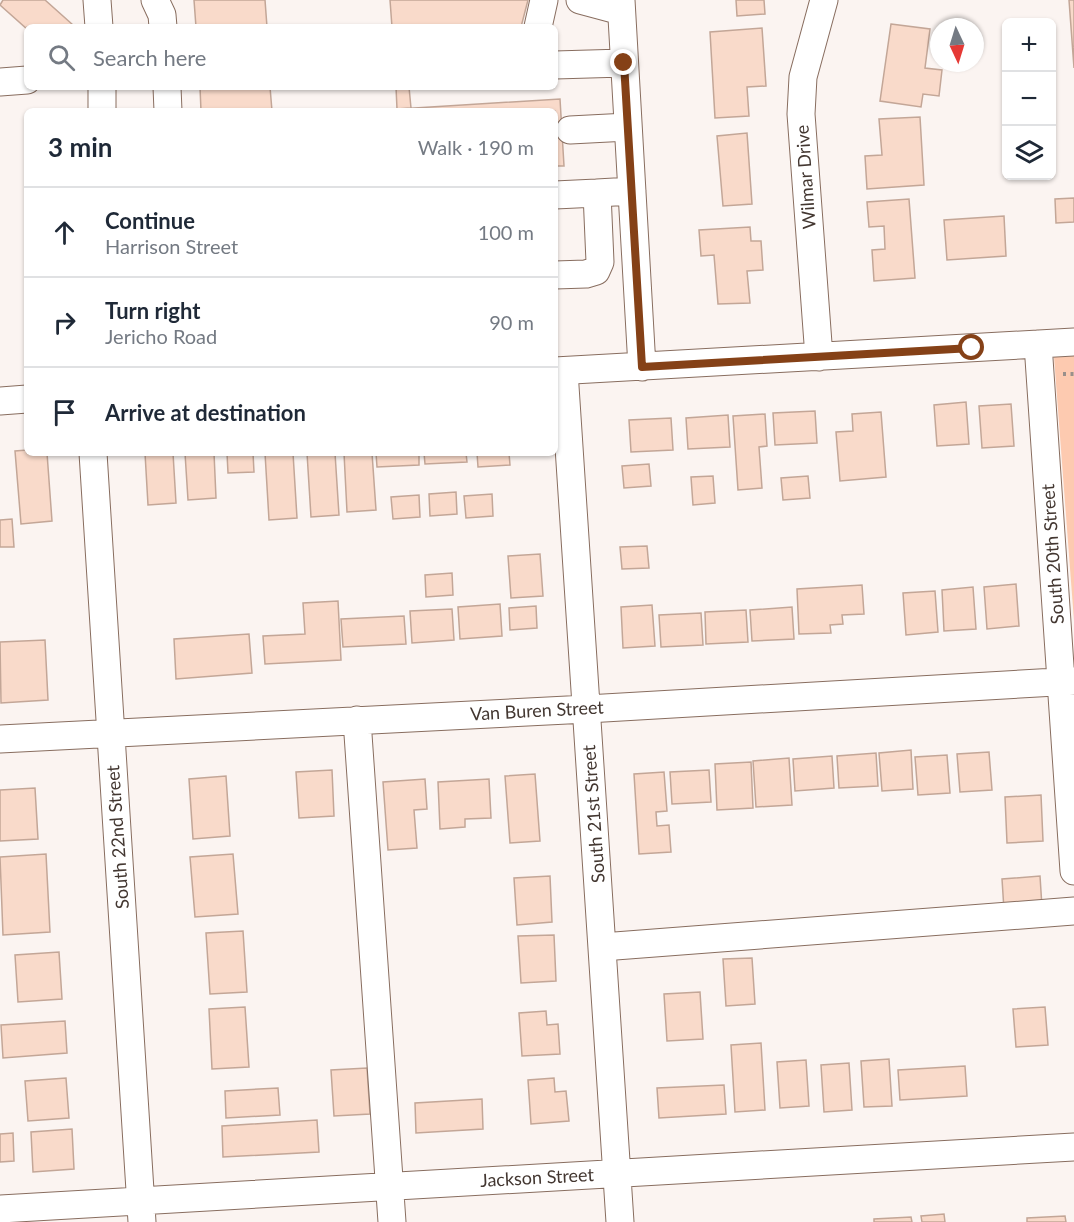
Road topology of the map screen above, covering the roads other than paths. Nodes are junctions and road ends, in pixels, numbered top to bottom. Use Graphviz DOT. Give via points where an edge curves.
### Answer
graph roads {
  1 [pos="97,0"];
  2 [pos="155,0"];
  3 [pos="544,0"];
  4 [pos="580,0"];
  5 [pos="824,0"];
  6 [pos="621,5"];
  7 [pos="99,24"];
  8 [pos="163,24"];
  9 [pos="539,24"];
  10 [pos="624,63"];
  11 [pos="558,65"];
  12 [pos="24,80"];
  13 [pos="0,82"];
  14 [pos="102,90"];
  15 [pos="166,90"];
  16 [pos="102,108"];
  17 [pos="168,108"];
  18 [pos="628,127"];
  19 [pos="570,130"];
  20 [pos="632,191"];
  21 [pos="597,193"];
  22 [pos="558,195"];
  23 [pos="558,275"];
  24 [pos="1074,342"];
  25 [pos="1038,344"];
  26 [pos="819,357"];
  27 [pos="642,367"];
  28 [pos="559,371"];
  29 [pos="24,399"];
  30 [pos="0,401"];
  31 [pos="93,456"];
  32 [pos="1068,681"];
  33 [pos="587,709"];
  34 [pos="357,720"];
  35 [pos="112,733"];
  36 [pos="0,739"];
  37 [pos="1074,872"];
  38 [pos="1074,912"];
  39 [pos="602,947"];
  40 [pos="1074,1147"];
  41 [pos="617,1174"];
  42 [pos="390,1187"];
  43 [pos="0,1209"];
  44 [pos="142,1211"];
  45 [pos="392,1222"];
  46 [pos="620,1222"];
  1 -- 7 [label="street"];
  2 -- 8 [label="street"];
  3 -- 9 [label="street"];
  4 -- 6 [label="street"];
  5 -- 26 [label="street, Wilmar Drive" via="803,78 801,114"];
  6 -- 10 [label="street"];
  10 -- 11 [label="street"];
  10 -- 18 [label="street"];
  12 -- 13 [label="street"];
  14 -- 16 [label="street"];
  15 -- 17 [label="street"];
  18 -- 19 [label="street"];
  18 -- 20 [label="street"];
  20 -- 21 [label="street"];
  20 -- 27 [label="street"];
  21 -- 22 [label="street"];
  21 -- 23 [label="street" via="599,267 591,273"];
  24 -- 25 [label="street"];
  25 -- 26 [label="street"];
  25 -- 32 [label="street, South 20th Street"];
  26 -- 27 [label="street"];
  27 -- 28 [label="street"];
  28 -- 33 [label="street, South 21st Street"];
  29 -- 30 [label="street"];
  31 -- 35 [label="street, South 22nd Street"];
  32 -- 33 [label="street, Van Buren Street"];
  32 -- 37 [label="street, South 20th Street"];
  33 -- 34 [label="street, Van Buren Street"];
  33 -- 39 [label="street, South 21st Street"];
  34 -- 35 [label="street, Van Buren Street"];
  34 -- 42 [label="street"];
  35 -- 36 [label="street, Van Buren Street"];
  35 -- 44 [label="street, South 22nd Street"];
  38 -- 39 [label="street"];
  39 -- 41 [label="street, South 21st Street"];
  40 -- 41 [label="street, Jackson Street"];
  41 -- 42 [label="street, Jackson Street"];
  41 -- 46 [label="street, South 21st Street"];
  42 -- 44 [label="street, Jackson Street"];
  42 -- 45 [label="street"];
  43 -- 44 [label="street, Jackson Street"];
}
